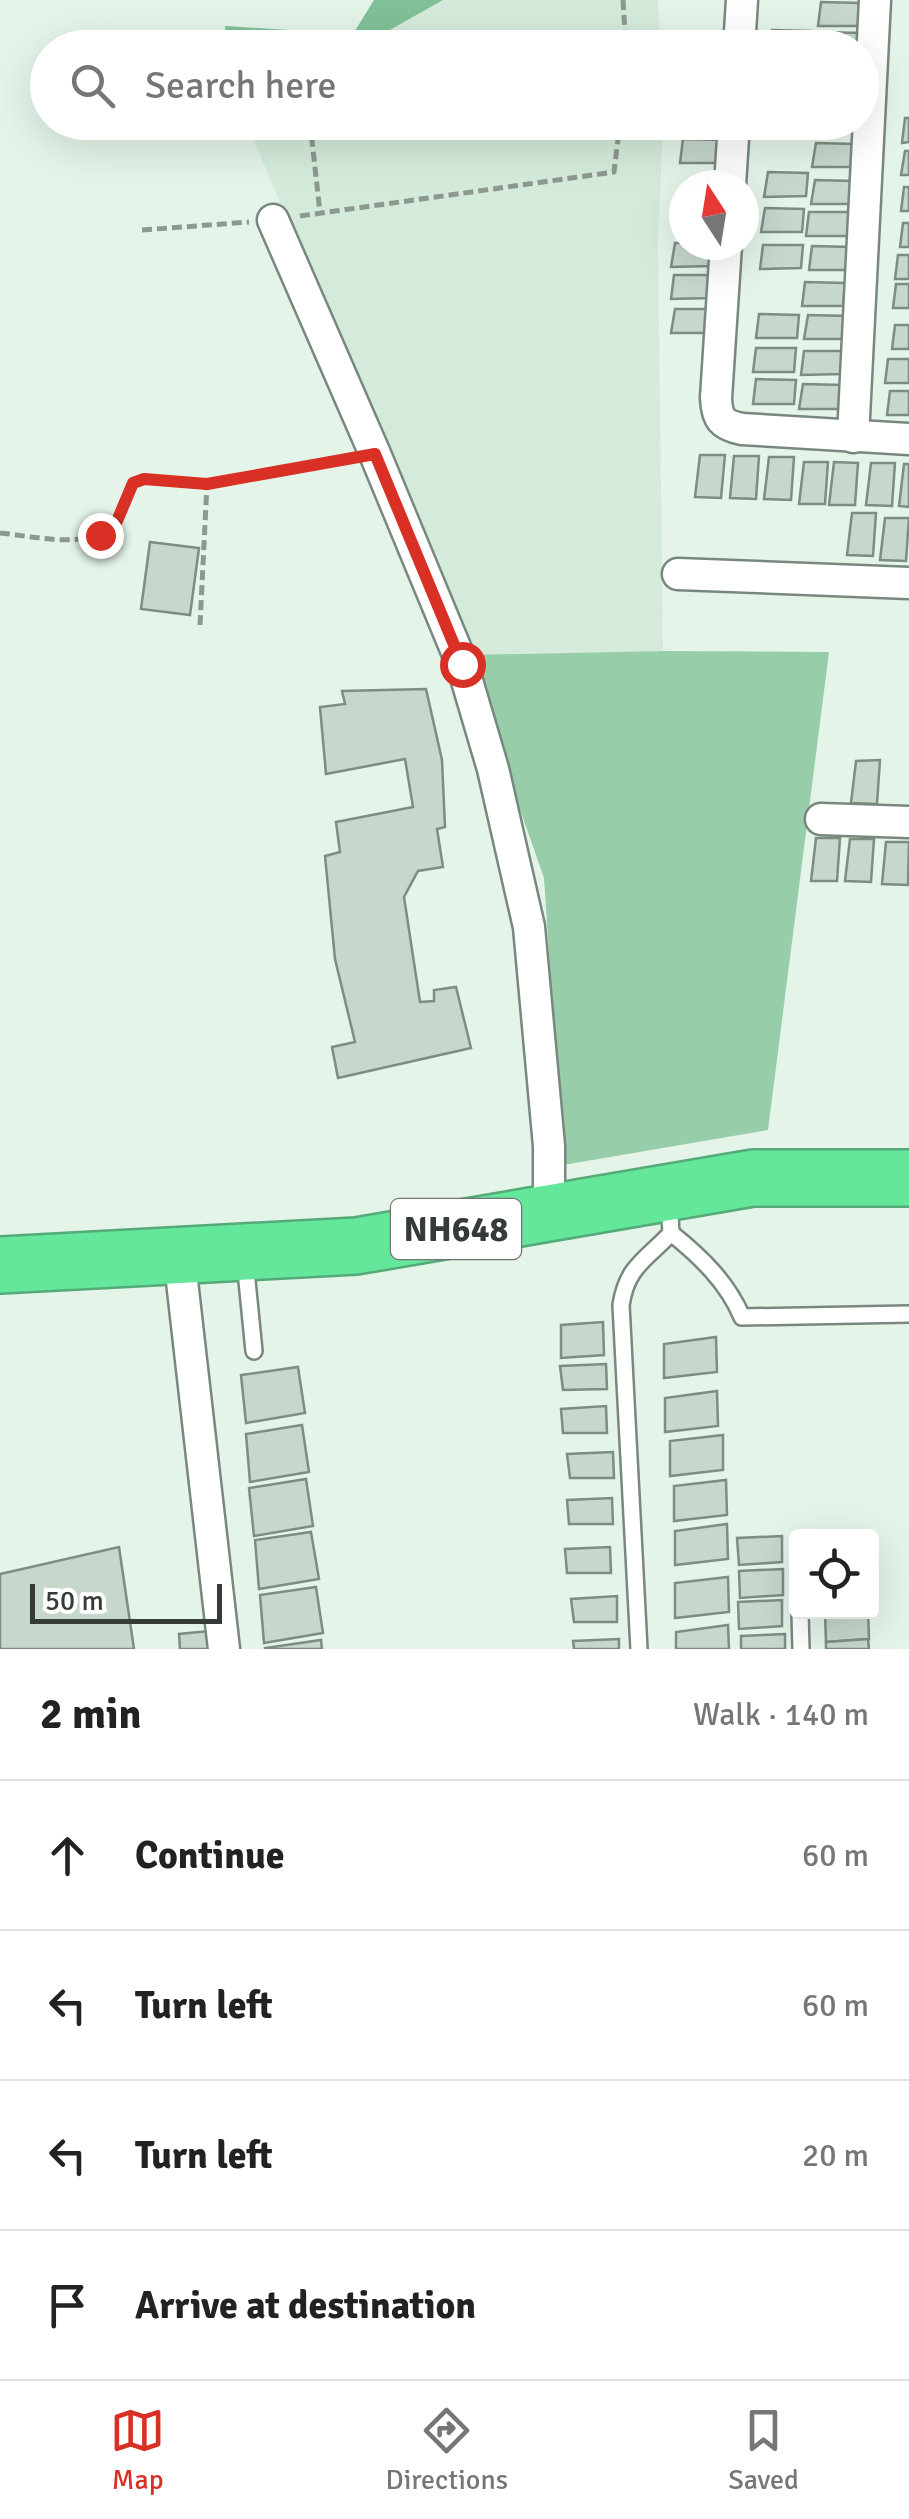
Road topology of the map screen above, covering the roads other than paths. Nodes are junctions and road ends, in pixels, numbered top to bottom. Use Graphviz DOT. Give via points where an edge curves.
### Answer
graph roads {
  1 [pos="742,0"];
  2 [pos="875,0"];
  3 [pos="740,30"];
  4 [pos="873,30"];
  5 [pos="733,140"];
  6 [pos="868,140"];
  7 [pos="731,170"];
  8 [pos="273,220"];
  9 [pos="725,260"];
  10 [pos="853,437"];
  11 [pos="909,439"];
  12 [pos="678,574"];
  13 [pos="909,583"];
  14 [pos="821,818"];
  15 [pos="909,822"];
  16 [pos="909,1178"];
  17 [pos="549,1213"];
  18 [pos="670,1213"];
  19 [pos="244,1252"];
  20 [pos="179,1255"];
  21 [pos="0,1265"];
  22 [pos="909,1314"];
  23 [pos="254,1350"];
  24 [pos="800,1619"];
  25 [pos="224,1649"];
  26 [pos="640,1649"];
  27 [pos="801,1649"];
  1 -- 3 [label="street"];
  2 -- 4 [label="street"];
  5 -- 7 [label="street"];
  6 -- 10 [label="street"];
  8 -- 17 [label="street" via="462,664 493,769 528,927 550,1146"];
  9 -- 10 [label="street" via="717,416 725,426 742,429"];
  10 -- 11 [label="street"];
  12 -- 13 [label="street"];
  14 -- 15 [label="street"];
  16 -- 18 [label="highway, NH648" via="753,1178"];
  17 -- 18 [label="highway, NH648"];
  17 -- 19 [label="highway, NH648" via="356,1246"];
  18 -- 22 [label="lane" via="742,1317"];
  18 -- 26 [label="lane" via="631,1272 620,1306"];
  19 -- 20 [label="highway, NH648"];
  19 -- 23 [label="lane"];
  20 -- 21 [label="highway, NH648"];
  20 -- 25 [label="street"];
  24 -- 27 [label="lane"];
}
